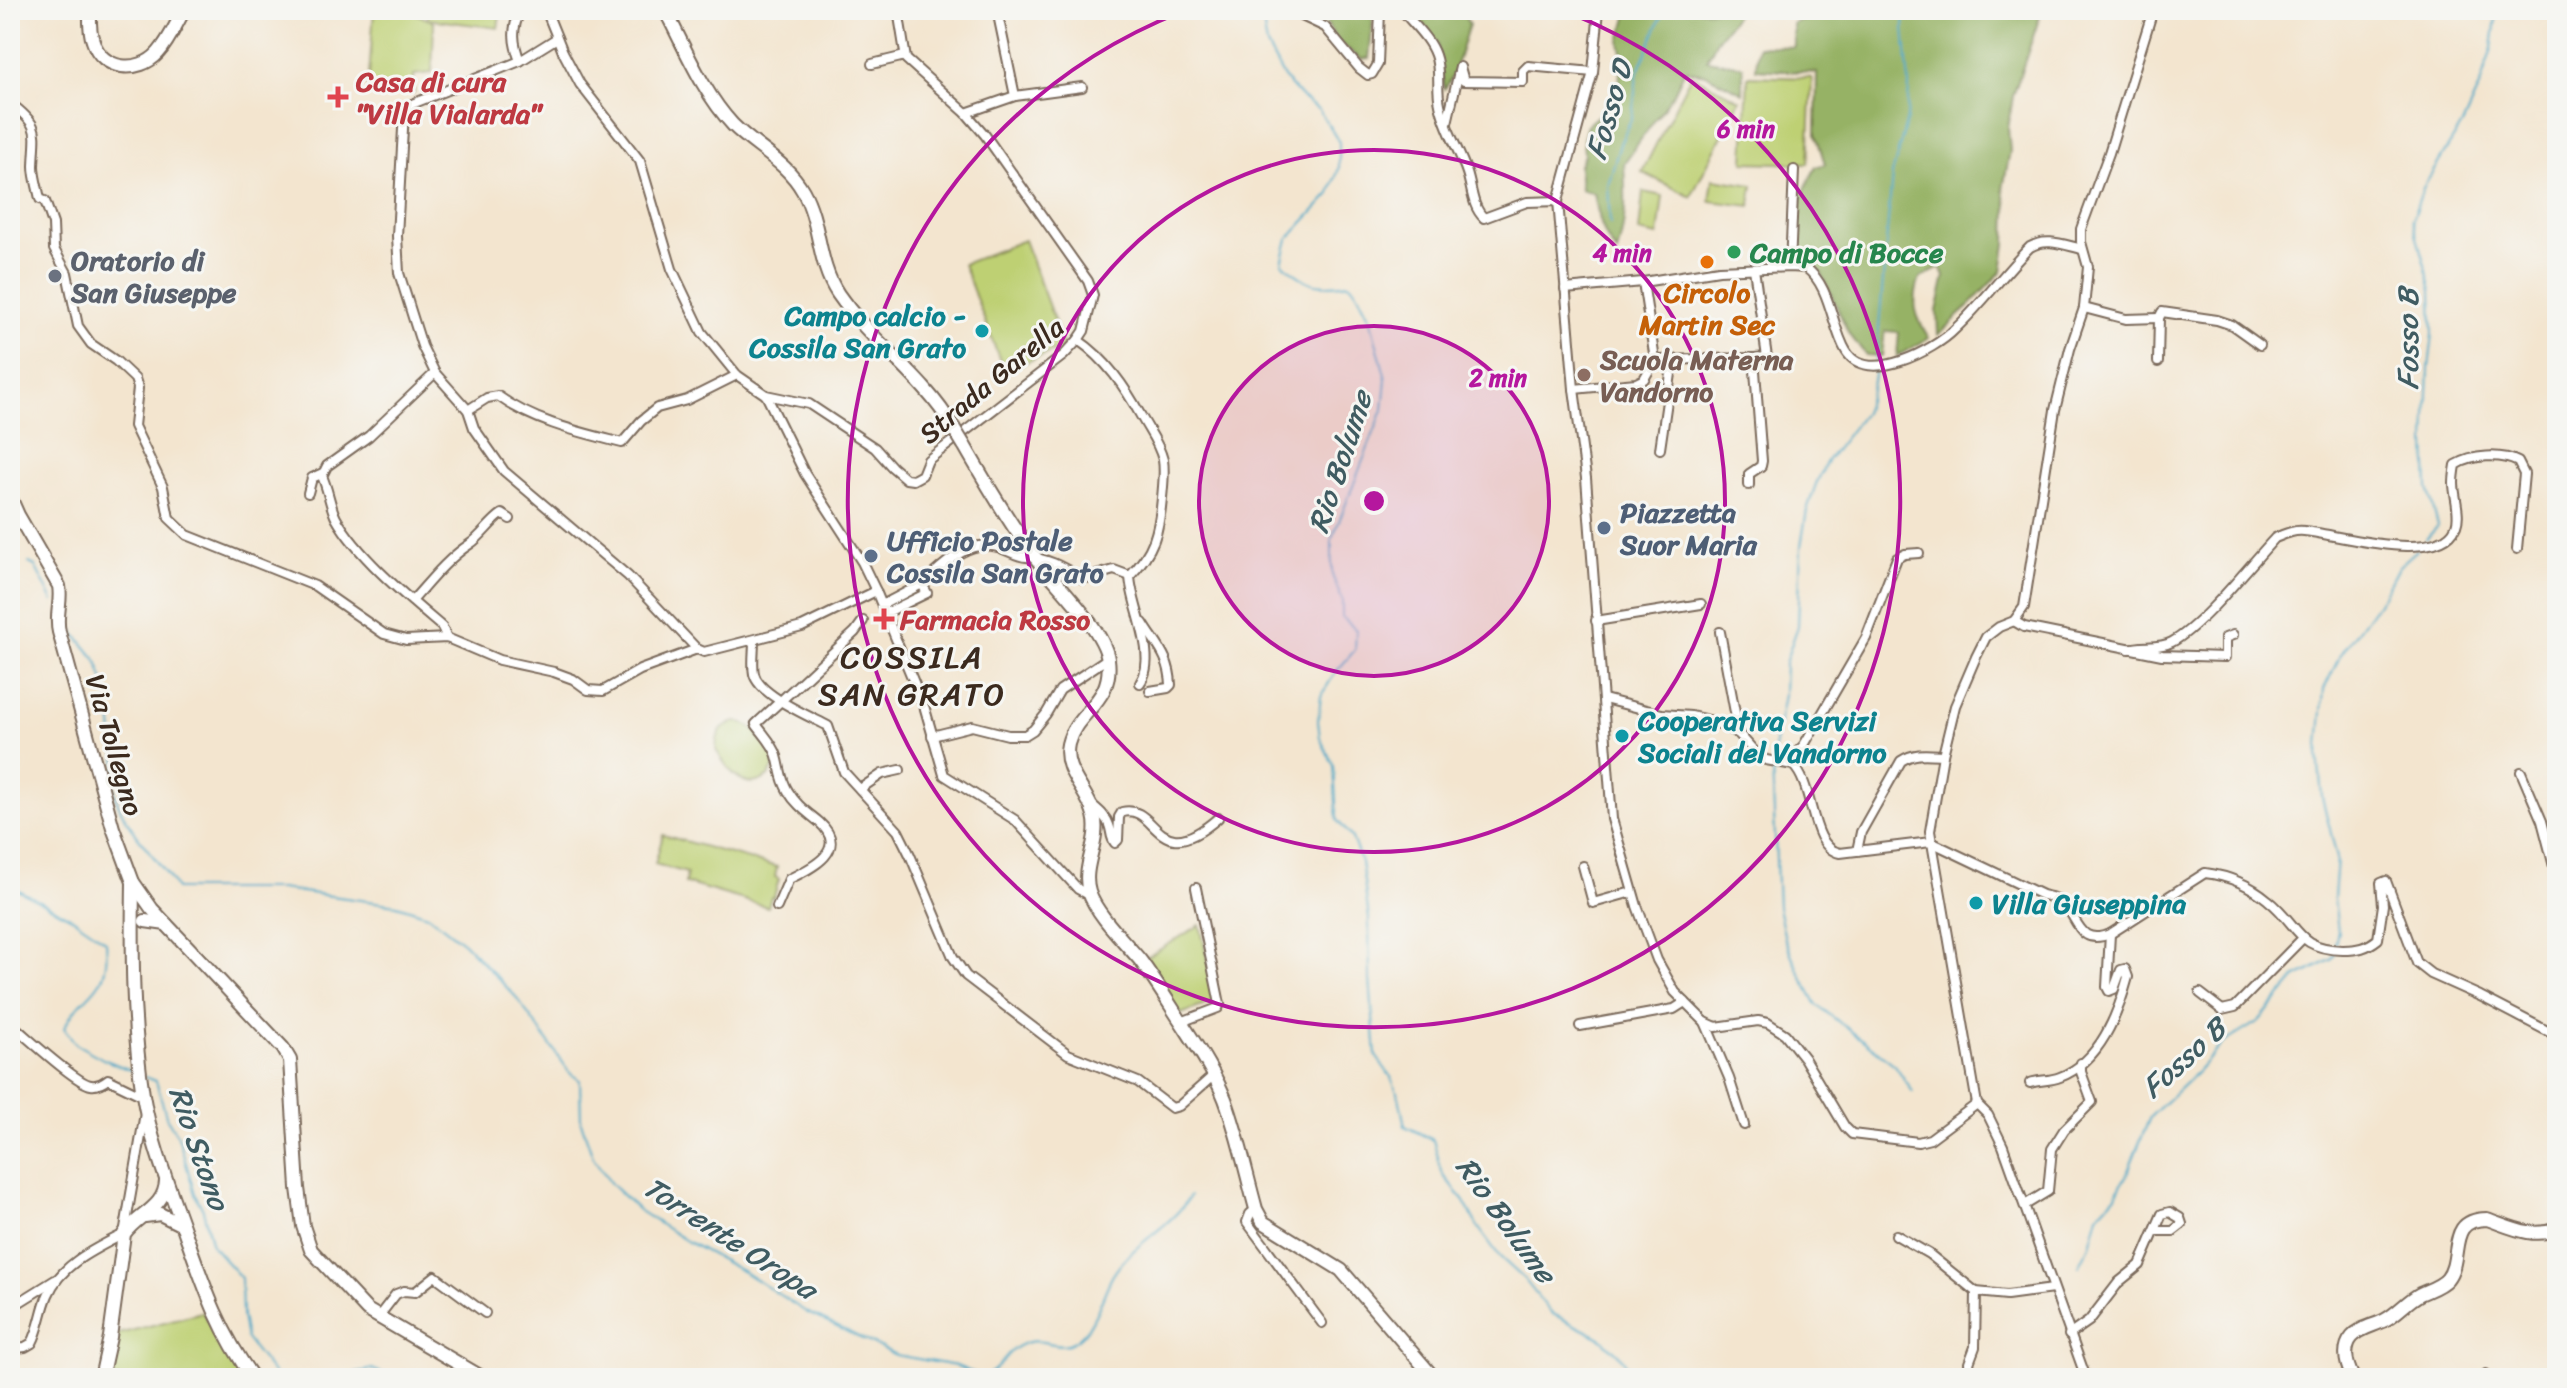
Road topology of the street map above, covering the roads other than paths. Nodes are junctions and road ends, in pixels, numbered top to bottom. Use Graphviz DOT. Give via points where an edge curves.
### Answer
graph roads {
  1 [pos="90,10"];
  2 [pos="184,10"];
  3 [pos="521,10"];
  4 [pos="546,10"];
  5 [pos="665,10"];
  6 [pos="898,10"];
  7 [pos="997,10"];
  8 [pos="1289,10"];
  9 [pos="1313,10"];
  10 [pos="1380,10"];
  11 [pos="1402,10"];
  12 [pos="1599,10"];
  13 [pos="2153,10"];
  14 [pos="1315,21"];
  15 [pos="557,38"];
  16 [pos="905,56"];
  17 [pos="520,61"];
  18 [pos="872,64"];
  19 [pos="1593,72"];
  20 [pos="1082,87"];
  21 [pos="1015,96"];
  22 [pos="10,103"];
  23 [pos="966,113"];
  24 [pos="1445,127"];
  25 [pos="1794,170"];
  26 [pos="1558,201"];
  27 [pos="2082,249"];
  28 [pos="1790,267"];
  29 [pos="1754,269"];
  30 [pos="1643,282"];
  31 [pos="1565,289"];
  32 [pos="2084,308"];
  33 [pos="2159,318"];
  34 [pos="1078,340"];
  35 [pos="2260,345"];
  36 [pos="1754,358"];
  37 [pos="1655,360"];
  38 [pos="1673,360"];
  39 [pos="2158,362"];
  40 [pos="435,373"];
  41 [pos="737,375"];
  42 [pos="1574,389"];
  43 [pos="766,395"];
  44 [pos="468,410"];
  45 [pos="1660,449"];
  46 [pos="323,473"];
  47 [pos="1749,485"];
  48 [pos="308,493"];
  49 [pos="10,497"];
  50 [pos="510,519"];
  51 [pos="2517,549"];
  52 [pos="1919,553"];
  53 [pos="1034,556"];
  54 [pos="1130,576"];
  55 [pos="876,591"];
  56 [pos="412,601"];
  57 [pos="1701,604"];
  58 [pos="884,609"];
  59 [pos="1137,611"];
  60 [pos="863,621"];
  61 [pos="1596,621"];
  62 [pos="2014,621"];
  63 [pos="1720,632"];
  64 [pos="2233,635"];
  65 [pos="447,638"];
  66 [pos="754,641"];
  67 [pos="697,649"];
  68 [pos="2129,649"];
  69 [pos="1108,658"];
  70 [pos="1140,683"];
  71 [pos="1150,691"];
  72 [pos="1604,699"];
  73 [pos="781,701"];
  74 [pos="1739,734"];
  75 [pos="932,736"];
  76 [pos="1943,755"];
  77 [pos="1783,763"];
  78 [pos="900,770"];
  79 [pos="2521,772"];
  80 [pos="860,789"];
  81 [pos="1091,804"];
  82 [pos="1218,818"];
  83 [pos="1931,842"];
  84 [pos="1857,851"];
  85 [pos="1583,866"];
  86 [pos="2557,878"];
  87 [pos="133,882"];
  88 [pos="1196,888"];
  89 [pos="1632,892"];
  90 [pos="1090,895"];
  91 [pos="777,907"];
  92 [pos="152,909"];
  93 [pos="139,921"];
  94 [pos="166,924"];
  95 [pos="2110,934"];
  96 [pos="2303,938"];
  97 [pos="2200,993"];
  98 [pos="1685,1002"];
  99 [pos="1181,1022"];
  100 [pos="1705,1022"];
  101 [pos="10,1023"];
  102 [pos="1580,1026"];
  103 [pos="2557,1036"];
  104 [pos="2081,1063"];
  105 [pos="1214,1075"];
  106 [pos="2030,1083"];
  107 [pos="142,1084"];
  108 [pos="1977,1104"];
  109 [pos="1744,1125"];
  110 [pos="166,1177"];
  111 [pos="175,1204"];
  112 [pos="2025,1205"];
  113 [pos="158,1209"];
  114 [pos="1256,1209"];
  115 [pos="182,1225"];
  116 [pos="2557,1229"];
  117 [pos="2156,1231"];
  118 [pos="124,1234"];
  119 [pos="1896,1235"];
  120 [pos="56,1280"];
  121 [pos="2053,1289"];
  122 [pos="1976,1292"];
  123 [pos="10,1308"];
  124 [pos="485,1313"];
  125 [pos="379,1316"];
  126 [pos="1322,1323"];
  127 [pos="2069,1335"];
  128 [pos="10,1349"];
  129 [pos="101,1378"];
  130 [pos="253,1378"];
  131 [pos="483,1378"];
  132 [pos="1434,1378"];
  133 [pos="1972,1378"];
  134 [pos="2086,1378"];
  135 [pos="2353,1378"];
  1 -- 2 [label="street" via="96,48 111,63 126,67 141,65 158,53"];
  3 -- 17 [label="street" via="514,29"];
  4 -- 15 [label="street"];
  5 -- 53 [label="street, bridge" via="710,94 733,125 778,160 803,191 836,291 940,405"];
  6 -- 16 [label="street"];
  7 -- 21 [label="street"];
  8 -- 14 [label="street"];
  9 -- 14 [label="street"];
  10 -- 14 [label="street" via="1378,64 1368,75"];
  11 -- 24 [label="street" via="1435,54"];
  12 -- 19 [label="street"];
  13 -- 27 [label="street" via="2081,229"];
  15 -- 17 [label="street"];
  15 -- 41 [label="street" via="580,84 640,161 678,284 702,332"];
  16 -- 18 [label="street"];
  16 -- 23 [label="street, Strada Garella"];
  17 -- 40 [label="street" via="404,111 399,273"];
  19 -- 24 [label="street" via="1528,66 1523,82 1464,81 1460,67"];
  19 -- 26 [label="street"];
  20 -- 21 [label="street"];
  21 -- 23 [label="street"];
  22 -- 65 [label="street" via="35,131 34,173 40,199 51,213 54,249 67,273 78,326 91,344 135,379 134,426 163,487 169,518 187,535 315,586 384,634 406,640"];
  23 -- 34 [label="street, Strada Garella" via="1088,281 1093,295"];
  24 -- 26 [label="street" via="1467,171 1477,212 1484,218 1527,202"];
  25 -- 28 [label="street"];
  26 -- 31 [label="street"];
  27 -- 28 [label="street" via="2048,241 2030,247 1953,332 1882,367 1847,353 1819,282 1806,268"];
  27 -- 32 [label="street" via="2088,267"];
  28 -- 29 [label="street"];
  29 -- 30 [label="street"];
  29 -- 36 [label="street" via="1767,357"];
  30 -- 31 [label="street"];
  30 -- 37 [label="street"];
  31 -- 42 [label="street"];
  32 -- 33 [label="street" via="2126,319"];
  32 -- 62 [label="street" via="2055,410 2024,607"];
  33 -- 35 [label="street" via="2162,312 2217,320"];
  33 -- 39 [label="street"];
  34 -- 43 [label="street, Strada Garella" via="928,460 922,475 913,480 809,404"];
  34 -- 54 [label="street" via="1131,396 1164,463 1160,528 1151,550"];
  36 -- 38 [label="street"];
  36 -- 47 [label="street" via="1762,461 1749,474"];
  37 -- 38 [label="street"];
  37 -- 42 [label="street" via="1636,383"];
  38 -- 45 [label="street"];
  40 -- 44 [label="street"];
  40 -- 46 [label="street"];
  41 -- 43 [label="street"];
  41 -- 44 [label="street" via="687,400 657,408 622,443 532,417 498,396"];
  42 -- 61 [label="street"];
  43 -- 55 [label="street" via="805,474"];
  44 -- 67 [label="street" via="504,471 628,576"];
  46 -- 48 [label="street" via="312,478"];
  46 -- 56 [label="street" via="335,517 365,556"];
  49 -- 87 [label="street, Via Tollegno" via="59,586 56,619 113,828"];
  50 -- 56 [label="street" via="502,514 495,518"];
  51 -- 68 [label="street" via="2524,474 2518,462 2467,458 2456,465 2458,524 2448,538 2430,545 2384,546 2288,532 2275,538 2174,641"];
  52 -- 77 [label="street" via="1897,558 1866,638 1804,745"];
  53 -- 54 [label="street" via="1083,579 1114,570"];
  53 -- 58 [label="street" via="975,546 922,584 927,593"];
  53 -- 69 [label="street" via="1100,637"];
  54 -- 59 [label="street"];
  55 -- 58 [label="street"];
  55 -- 66 [label="street" via="802,627"];
  56 -- 65 [label="street"];
  57 -- 61 [label="street"];
  58 -- 75 [label="street"];
  59 -- 70 [label="street" via="1147,662"];
  59 -- 71 [label="street" via="1165,653 1171,679 1168,688"];
  60 -- 73 [label="street"];
  61 -- 72 [label="street"];
  62 -- 68 [label="street"];
  62 -- 76 [label="street" via="1986,637 1955,706"];
  63 -- 74 [label="street"];
  64 -- 68 [label="street" via="2225,638 2225,657"];
  65 -- 67 [label="street" via="499,660 554,672 588,690 603,691 640,670"];
  66 -- 67 [label="street"];
  66 -- 73 [label="street" via="758,682"];
  69 -- 75 [label="street" via="1060,690 1025,735 972,726"];
  69 -- 81 [label="street" via="1104,693 1069,739 1067,751 1069,769"];
  72 -- 74 [label="street" via="1662,714 1703,717"];
  72 -- 89 [label="street" via="1610,807"];
  73 -- 80 [label="street" via="828,726 844,772"];
  73 -- 91 [label="street" via="756,724 777,756 788,790 821,824 830,844 817,866 789,879"];
  74 -- 77 [label="street" via="1766,760"];
  75 -- 90 [label="street" via="944,775 1015,820 1078,889"];
  76 -- 83 [label="street"];
  76 -- 84 [label="street" via="1918,754 1901,761 1861,832"];
  77 -- 84 [label="street" via="1803,778 1827,847 1840,853"];
  78 -- 80 [label="street" via="882,774"];
  79 -- 86 [label="street" via="2542,821"];
  80 -- 105 [label="street" via="898,831 953,957 966,976 999,1003 1068,1054 1138,1082 1172,1108"];
  81 -- 82 [label="street" via="1106,818 1115,843 1122,812 1142,817 1157,833 1179,839 1202,833"];
  81 -- 90 [label="street" via="1096,820 1087,870"];
  83 -- 84 [label="street"];
  83 -- 95 [label="street" via="2057,898 2090,937"];
  83 -- 108 [label="street"];
  85 -- 89 [label="street" via="1593,903"];
  87 -- 92 [label="street"];
  87 -- 93 [label="street"];
  88 -- 99 [label="street" via="1220,1004"];
  89 -- 98 [label="street" via="1657,960"];
  90 -- 99 [label="street"];
  92 -- 93 [label="street" via="140,913"];
  92 -- 94 [label="street"];
  93 -- 94 [label="street"];
  93 -- 107 [label="street" via="133,936 132,1005"];
  94 -- 125 [label="street" via="290,1060 298,1188 307,1241 357,1301"];
  95 -- 96 [label="street" via="2205,873 2240,881 2269,900"];
  95 -- 104 [label="street" via="2109,991 2121,970 2128,977 2114,1021"];
  96 -- 97 [label="street" via="2235,1007 2222,1010"];
  96 -- 103 [label="street" via="2324,949 2358,950 2372,944 2381,927 2381,883 2386,881 2417,963"];
  98 -- 100 [label="street"];
  98 -- 102 [label="street" via="1674,1009"];
  99 -- 105 [label="street"];
  100 -- 108 [label="street" via="1725,1027 1758,1021 1785,1034 1852,1134 1918,1142"];
  100 -- 109 [label="street"];
  101 -- 107 [label="street" via="84,1082"];
  104 -- 106 [label="street" via="2063,1076"];
  104 -- 112 [label="street" via="2092,1102 2055,1142 2048,1191"];
  105 -- 114 [label="street"];
  107 -- 110 [label="street"];
  107 -- 118 [label="street"];
  108 -- 112 [label="street" via="1993,1122"];
  110 -- 111 [label="street"];
  110 -- 113 [label="street"];
  111 -- 113 [label="street"];
  111 -- 115 [label="street"];
  112 -- 121 [label="street"];
  113 -- 115 [label="street"];
  113 -- 118 [label="street"];
  114 -- 126 [label="street" via="1247,1222"];
  114 -- 132 [label="street" via="1278,1233 1341,1270"];
  115 -- 130 [label="street" via="212,1308"];
  116 -- 135 [label="street" via="2528,1233 2487,1219 2467,1225 2444,1282 2353,1336 2346,1359"];
  117 -- 127 [label="street" via="2140,1265 2119,1282 2089,1321"];
  118 -- 120 [label="street" via="89,1252"];
  118 -- 129 [label="street"];
  119 -- 122 [label="street"];
  120 -- 123 [label="street"];
  120 -- 128 [label="street" via="32,1343"];
  121 -- 122 [label="street" via="2007,1295"];
  121 -- 127 [label="street"];
  122 -- 133 [label="street"];
  124 -- 125 [label="street" via="435,1276 415,1292 396,1294"];
  125 -- 131 [label="street"];
  127 -- 134 [label="street"];
}
